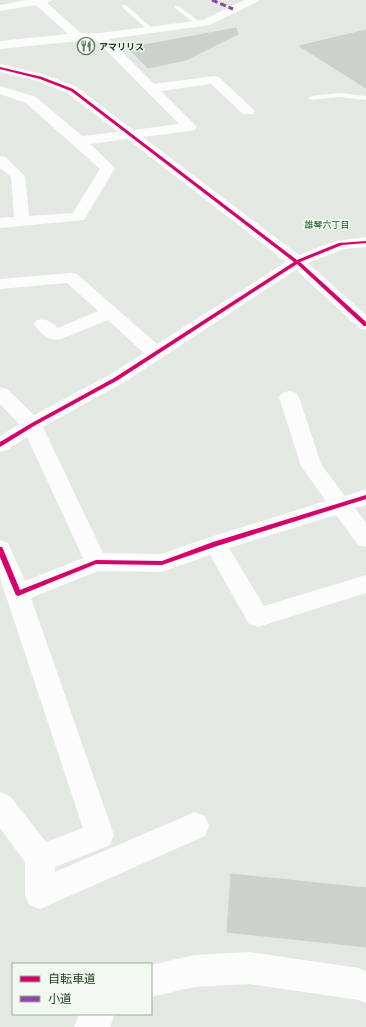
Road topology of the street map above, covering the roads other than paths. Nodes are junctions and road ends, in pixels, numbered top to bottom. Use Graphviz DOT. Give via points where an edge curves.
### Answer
graph roads {
  1 [pos="41,0"];
  2 [pos="253,0"];
  3 [pos="124,6"];
  4 [pos="177,7"];
  5 [pos="0,8"];
  6 [pos="199,24"];
  7 [pos="152,30"];
  8 [pos="78,37"];
  9 [pos="100,37"];
  10 [pos="0,45"];
  11 [pos="0,68"];
  12 [pos="151,88"];
  13 [pos="0,90"];
  14 [pos="311,98"];
  15 [pos="366,98"];
  16 [pos="248,111"];
  17 [pos="130,134"];
  18 [pos="79,141"];
  19 [pos="0,160"];
  20 [pos="22,221"];
  21 [pos="0,223"];
  22 [pos="366,242"];
  23 [pos="297,262"];
  24 [pos="0,284"];
  25 [pos="110,313"];
  26 [pos="43,324"];
  27 [pos="366,325"];
  28 [pos="155,353"];
  29 [pos="0,393"];
  30 [pos="289,397"];
  31 [pos="32,425"];
  32 [pos="0,445"];
  33 [pos="366,497"];
  34 [pos="342,505"];
  35 [pos="366,539"];
  36 [pos="215,544"];
  37 [pos="0,549"];
  38 [pos="96,562"];
  39 [pos="366,584"];
  40 [pos="18,593"];
  41 [pos="0,805"];
  42 [pos="195,826"];
  43 [pos="40,858"];
  44 [pos="152,981"];
  45 [pos="366,986"];
  46 [pos="98,1015"];
  47 [pos="90,1027"];
  1 -- 5 [label="street"];
  1 -- 8 [label="street"];
  2 -- 6 [label="street"];
  3 -- 7 [label="lane"];
  4 -- 6 [label="lane"];
  6 -- 7 [label="street"];
  7 -- 9 [label="street"];
  8 -- 9 [label="street"];
  8 -- 10 [label="street"];
  9 -- 12 [label="street"];
  11 -- 17 [label="street" via="41,78 72,90"];
  12 -- 16 [label="street" via="214,80"];
  12 -- 17 [label="street" via="190,126"];
  13 -- 18 [label="street" via="31,100"];
  14 -- 15 [label="lane" via="340,95"];
  17 -- 18 [label="street"];
  17 -- 23 [label="street"];
  18 -- 20 [label="street" via="108,168 78,217"];
  19 -- 20 [label="street" via="18,176"];
  20 -- 21 [label="street"];
  22 -- 23 [label="street" via="341,244"];
  23 -- 27 [label="street"];
  23 -- 28 [label="street"];
  24 -- 25 [label="street" via="71,278"];
  25 -- 26 [label="street" via="56,335"];
  25 -- 28 [label="street"];
  28 -- 31 [label="street" via="116,379"];
  29 -- 31 [label="street"];
  30 -- 34 [label="street" via="311,466"];
  31 -- 32 [label="street"];
  31 -- 38 [label="street"];
  33 -- 34 [label="street"];
  34 -- 35 [label="street"];
  34 -- 36 [label="street"];
  36 -- 38 [label="street" via="162,563"];
  36 -- 39 [label="street" via="258,617"];
  37 -- 40 [label="street"];
  38 -- 40 [label="street"];
  40 -- 43 [label="street" via="100,835"];
  41 -- 43 [label="street"];
  42 -- 43 [label="street" via="40,894"];
  44 -- 45 [label="street" via="194,971 249,968"];
  46 -- 47 [label="street"];
}
